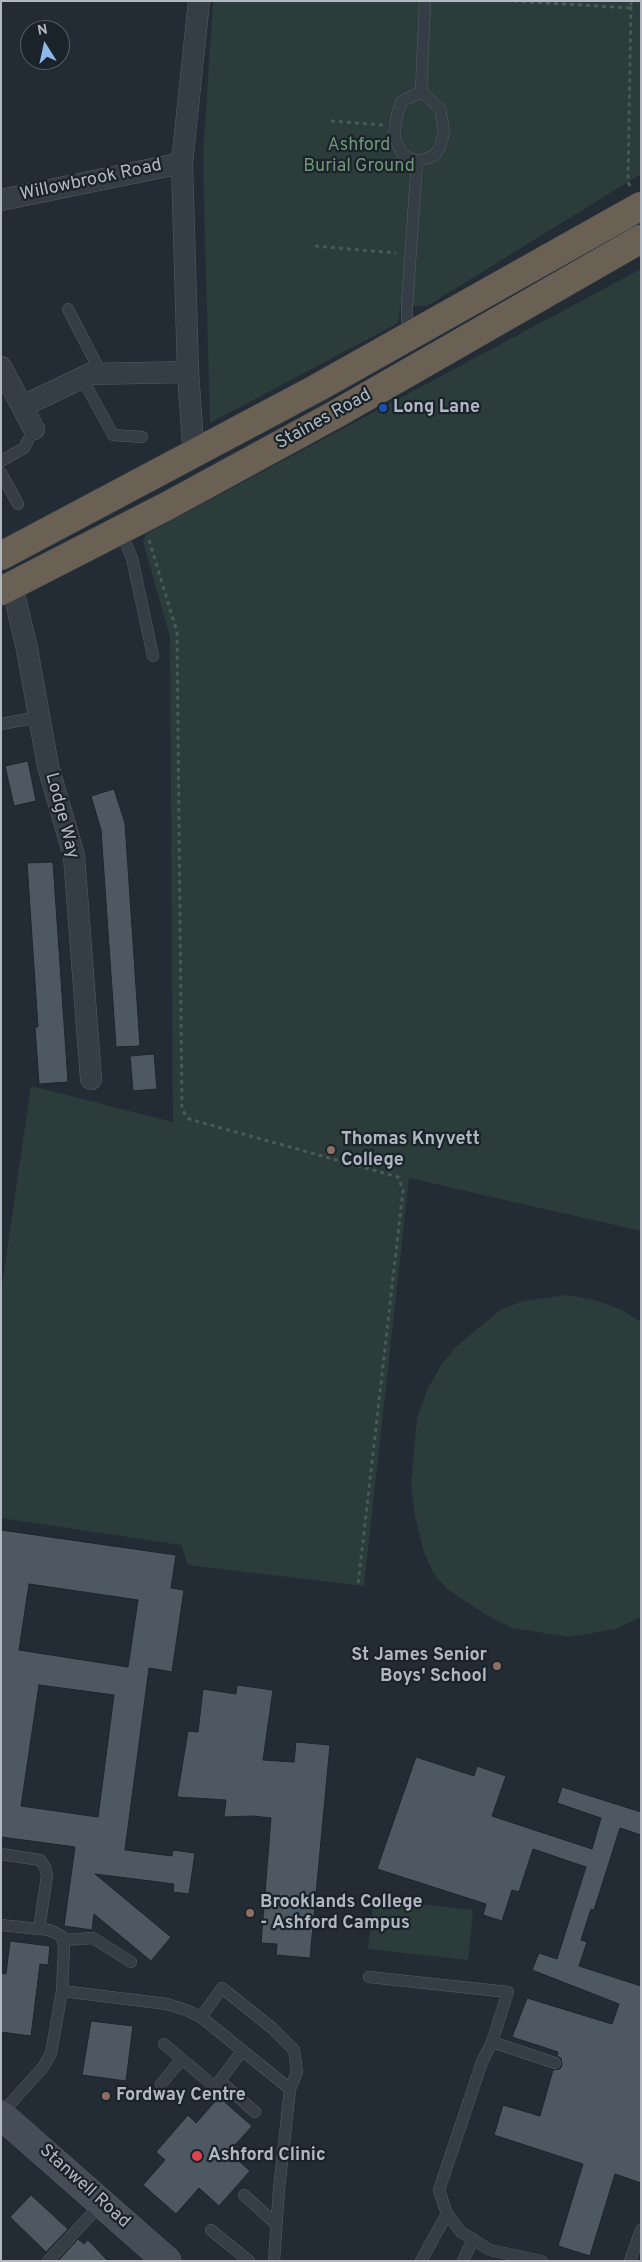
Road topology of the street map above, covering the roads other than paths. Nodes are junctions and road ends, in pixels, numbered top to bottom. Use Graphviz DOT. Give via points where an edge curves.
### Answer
graph roads {
  1 [pos="199,1"];
  2 [pos="425,1"];
  3 [pos="421,92"];
  4 [pos="417,161"];
  5 [pos="182,163"];
  6 [pos="1,200"];
  7 [pos="637,200"];
  8 [pos="641,239"];
  9 [pos="68,309"];
  10 [pos="414,334"];
  11 [pos="1,367"];
  12 [pos="188,372"];
  13 [pos="92,376"];
  14 [pos="23,406"];
  15 [pos="34,429"];
  16 [pos="142,437"];
  17 [pos="196,452"];
  18 [pos="1,460"];
  19 [pos="1,473"];
  20 [pos="18,504"];
  21 [pos="132,534"];
  22 [pos="1,556"];
  23 [pos="7,588"];
  24 [pos="153,656"];
  25 [pos="39,717"];
  26 [pos="1,724"];
  27 [pos="91,1079"];
  28 [pos="1,1854"];
  29 [pos="1,1925"];
  30 [pos="39,1929"];
  31 [pos="63,1940"];
  32 [pos="132,1962"];
  33 [pos="369,1977"];
  34 [pos="62,1991"];
  35 [pos="201,2017"];
  36 [pos="492,2042"];
  37 [pos="164,2044"];
  38 [pos="242,2051"];
  39 [pos="182,2059"];
  40 [pos="555,2063"];
  41 [pos="220,2081"];
  42 [pos="161,2084"];
  43 [pos="290,2089"];
  44 [pos="255,2112"];
  45 [pos="1,2114"];
  46 [pos="244,2195"];
  47 [pos="102,2203"];
  48 [pos="448,2214"];
  49 [pos="276,2224"];
  50 [pos="211,2230"];
  51 [pos="641,2230"];
  52 [pos="473,2239"];
  53 [pos="48,2261"];
  54 [pos="167,2261"];
  55 [pos="249,2261"];
  56 [pos="274,2261"];
  57 [pos="421,2261"];
  58 [pos="463,2261"];
  59 [pos="542,2261"];
  60 [pos="630,2261"];
  1 -- 5 [label="street"];
  2 -- 3 [label="lane"];
  3 -- 4 [label="lane" via="440,108 444,132 434,156"];
  3 -- 4 [label="lane" via="402,101 394,136 402,154"];
  4 -- 10 [label="lane" via="407,306 408,322"];
  5 -- 6 [label="street, Willowbrook Road"];
  5 -- 12 [label="street"];
  7 -- 10 [label="highway, Staines Road"];
  8 -- 21 [label="highway, Staines Road"];
  9 -- 13 [label="lane"];
  10 -- 17 [label="highway, Staines Road"];
  11 -- 14 [label="street"];
  12 -- 13 [label="street"];
  12 -- 17 [label="street"];
  13 -- 14 [label="street"];
  13 -- 16 [label="lane" via="113,436"];
  14 -- 15 [label="street"];
  15 -- 18 [label="lane" via="24,448"];
  17 -- 22 [label="highway, Staines Road"];
  19 -- 20 [label="lane"];
  21 -- 23 [label="highway, Staines Road"];
  21 -- 24 [label="lane" via="132,558"];
  23 -- 25 [label="street, Lodge Way" via="27,649"];
  25 -- 26 [label="lane"];
  25 -- 27 [label="street, Lodge Way" via="48,766 74,856"];
  28 -- 30 [label="lane" via="40,1860 45,1867 47,1876"];
  29 -- 30 [label="lane"];
  30 -- 31 [label="lane" via="49,1930 62,1936"];
  31 -- 32 [label="lane" via="93,1938"];
  31 -- 34 [label="lane"];
  33 -- 36 [label="lane" via="508,1992"];
  34 -- 35 [label="lane" via="167,2004"];
  34 -- 45 [label="lane" via="51,2053 44,2066"];
  35 -- 38 [label="lane"];
  35 -- 43 [label="lane" via="222,1988 272,2028 294,2050 297,2072"];
  36 -- 40 [label="lane"];
  36 -- 48 [label="lane" via="482,2062 439,2190"];
  37 -- 39 [label="lane"];
  38 -- 41 [label="lane"];
  38 -- 43 [label="lane"];
  39 -- 41 [label="lane" via="215,2087"];
  39 -- 42 [label="lane"];
  41 -- 44 [label="lane"];
  43 -- 49 [label="lane"];
  45 -- 47 [label="main road, Stanwell Road"];
  46 -- 49 [label="lane"];
  47 -- 53 [label="lane"];
  47 -- 54 [label="main road, Stanwell Road"];
  48 -- 52 [label="lane" via="461,2232"];
  48 -- 57 [label="lane"];
  49 -- 56 [label="lane"];
  50 -- 55 [label="lane"];
  51 -- 60 [label="lane"];
  52 -- 58 [label="lane"];
  52 -- 59 [label="lane" via="490,2250"];
}
